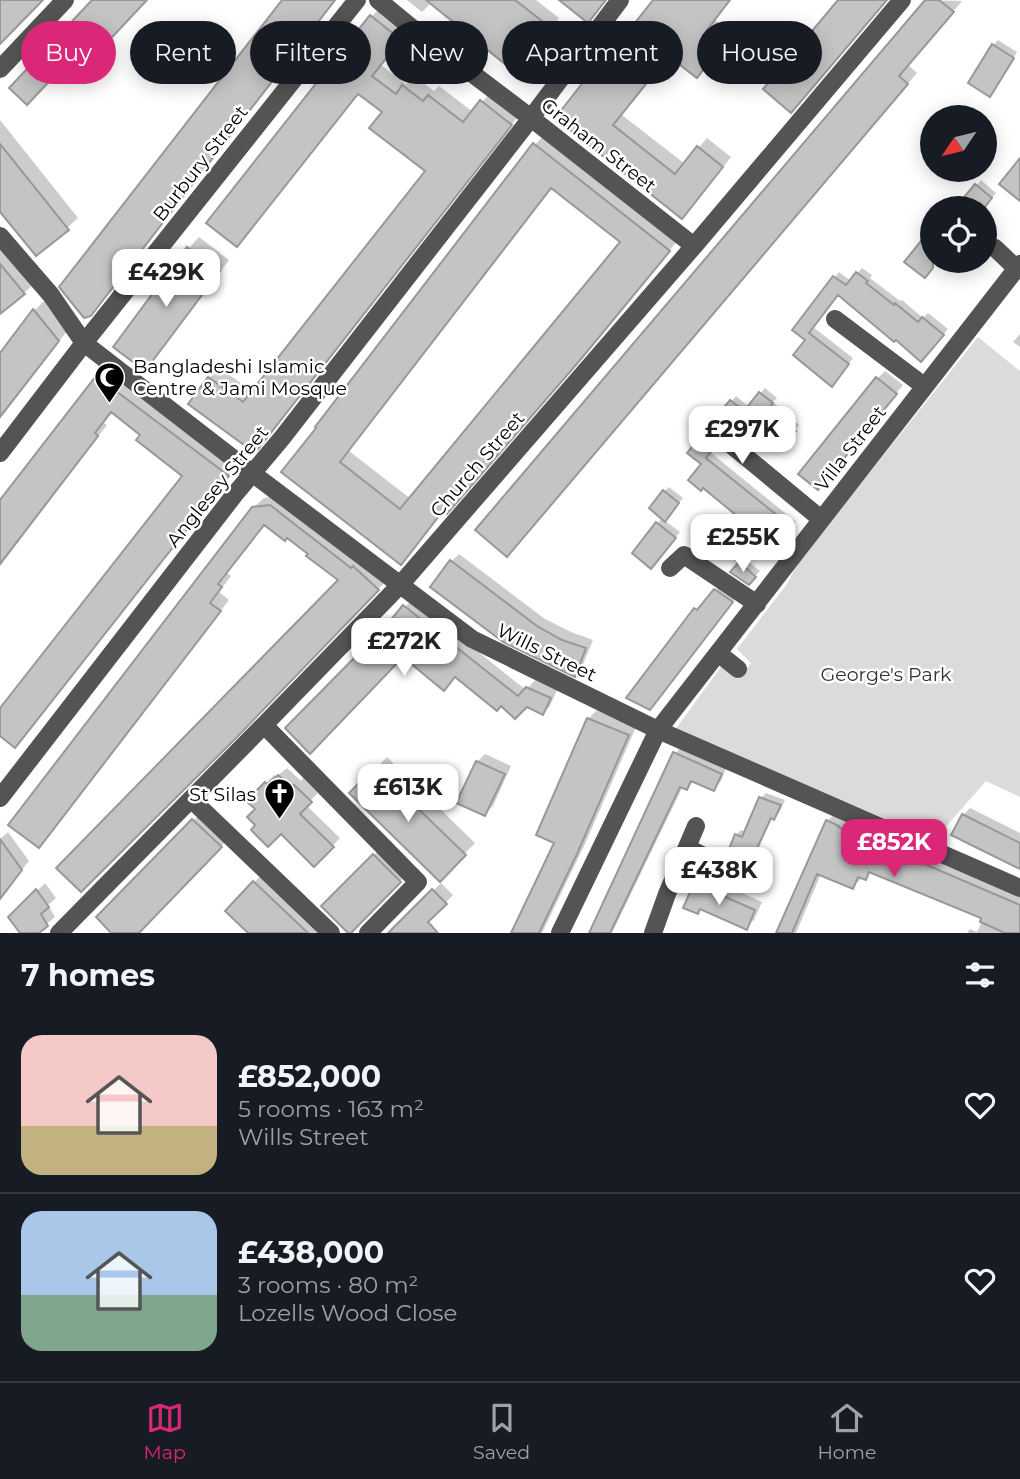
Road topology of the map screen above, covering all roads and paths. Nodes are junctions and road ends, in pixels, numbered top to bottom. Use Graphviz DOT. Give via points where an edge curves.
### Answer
graph roads {
  1 [pos="65,0"];
  2 [pos="357,0"];
  3 [pos="378,0"];
  4 [pos="620,0"];
  5 [pos="902,0"];
  6 [pos="0,69"];
  7 [pos="531,118"];
  8 [pos="0,236"];
  9 [pos="694,246"];
  10 [pos="997,250"];
  11 [pos="1018,266"];
  12 [pos="835,319"];
  13 [pos="84,343"];
  14 [pos="925,386"];
  15 [pos="729,443"];
  16 [pos="0,453"];
  17 [pos="252,473"];
  18 [pos="821,519"];
  19 [pos="670,568"];
  20 [pos="400,585"];
  21 [pos="757,604"];
  22 [pos="718,653"];
  23 [pos="738,669"];
  24 [pos="264,725"];
  25 [pos="658,730"];
  26 [pos="0,799"];
  27 [pos="191,799"];
  28 [pos="696,826"];
  29 [pos="688,848"];
  30 [pos="757,883"];
  31 [pos="1020,888"];
  32 [pos="58,933"];
  33 [pos="331,933"];
  34 [pos="368,933"];
  35 [pos="560,933"];
  36 [pos="653,933"];
  1 -- 6 [label="street"];
  2 -- 13 [label="street, Burbury Street"];
  3 -- 7 [label="street, Graham Street"];
  4 -- 7 [label="street, Anglesey Street"];
  5 -- 9 [label="street, Church Street"];
  7 -- 9 [label="street, Graham Street"];
  7 -- 17 [label="street, Anglesey Street"];
  8 -- 13 [label="street, Wills Street" via="51,295"];
  9 -- 20 [label="street, Church Street"];
  10 -- 11 [label="street, Villa Street"];
  11 -- 14 [label="street, Villa Street"];
  12 -- 14 [label="street"];
  13 -- 16 [label="street, Burbury Street"];
  13 -- 17 [label="street, Wills Street"];
  14 -- 18 [label="street, Villa Street"];
  15 -- 18 [label="street"];
  17 -- 20 [label="street, Wills Street"];
  17 -- 26 [label="street, Anglesey Street"];
  18 -- 21 [label="street, Villa Street"];
  19 -- 21 [label="street" via="684,555"];
  20 -- 24 [label="street, Church Street"];
  20 -- 25 [label="street, Wills Street" via="472,639"];
  21 -- 22 [label="street, Villa Street"];
  22 -- 23 [label="street"];
  22 -- 25 [label="street, Villa Street"];
  24 -- 27 [label="street, Church Street"];
  24 -- 34 [label="street" via="418,882"];
  25 -- 31 [label="street, Wills Street"];
  25 -- 35 [label="street, Villa Street"];
  27 -- 32 [label="street, Church Street"];
  27 -- 33 [label="street"];
  28 -- 29 [label="street"];
  29 -- 30 [label="street"];
  29 -- 36 [label="street"];
}
